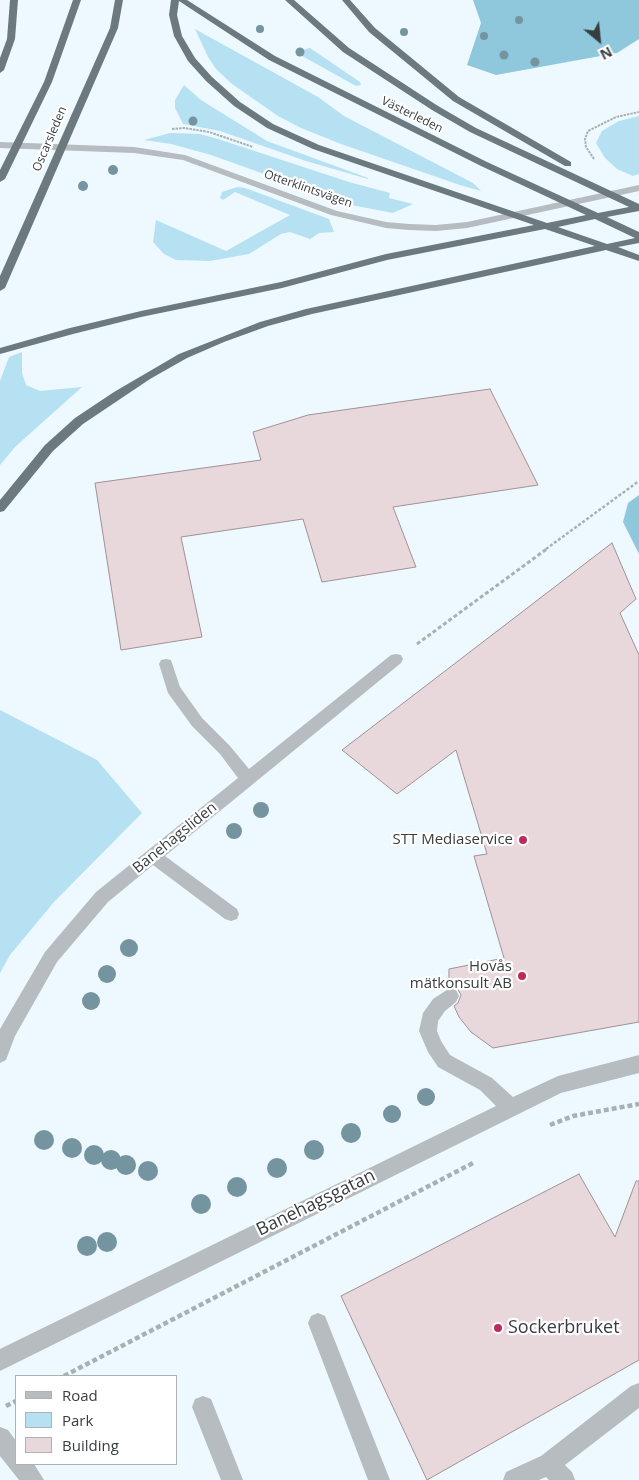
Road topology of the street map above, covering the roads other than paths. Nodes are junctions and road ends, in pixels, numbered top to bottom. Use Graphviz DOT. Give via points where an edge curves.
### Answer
graph roads {
  1 [pos="14,0"];
  2 [pos="77,0"];
  3 [pos="119,0"];
  4 [pos="175,0"];
  5 [pos="182,0"];
  6 [pos="289,0"];
  7 [pos="346,0"];
  8 [pos="0,70"];
  9 [pos="0,146"];
  10 [pos="0,179"];
  11 [pos="639,188"];
  12 [pos="639,204"];
  13 [pos="639,208"];
  14 [pos="639,236"];
  15 [pos="639,240"];
  16 [pos="639,258"];
  17 [pos="0,288"];
  18 [pos="0,351"];
  19 [pos="0,508"];
  20 [pos="396,660"];
  21 [pos="166,664"];
  22 [pos="248,780"];
  23 [pos="153,856"];
  24 [pos="231,914"];
  25 [pos="450,996"];
  26 [pos="0,1054"];
  27 [pos="639,1064"];
  28 [pos="511,1108"];
  29 [pos="318,1323"];
  30 [pos="0,1360"];
  31 [pos="639,1394"];
  32 [pos="203,1407"];
  33 [pos="0,1438"];
  34 [pos="15,1458"];
  35 [pos="549,1464"];
  36 [pos="21,1465"];
  37 [pos="33,1480"];
  38 [pos="232,1480"];
  39 [pos="379,1480"];
  40 [pos="514,1480"];
  41 [pos="564,1480"];
  1 -- 8 [label="highway" via="11,39"];
  2 -- 10 [label="highway, Oscarsleden" via="48,82"];
  3 -- 17 [label="highway, Oscarsleden" via="114,28"];
  4 -- 16 [label="highway" via="173,14 178,36 191,59 237,104 270,126 316,147"];
  5 -- 14 [label="highway, Västerleden" via="272,58 484,164"];
  6 -- 13 [label="highway, Västerleden" via="346,50 435,108 514,150"];
  7 -- 12 [label="highway" via="372,30 456,99"];
  9 -- 11 [label="street, Otterklintsvägen" via="160,153 185,158 334,213 409,227 467,225"];
  13 -- 18 [label="highway" via="386,257 274,287 70,331"];
  15 -- 19 [label="highway" via="310,311 220,340 146,377 79,422 49,448"];
  20 -- 22 [label="street, Banehagsliden"];
  21 -- 22 [label="street" via="173,690"];
  22 -- 23 [label="street, Banehagsliden"];
  23 -- 24 [label="street"];
  23 -- 26 [label="street, Banehagsliden" via="102,897 50,957 7,1033"];
  25 -- 28 [label="street" via="429,1019 428,1031 434,1046 444,1061 486,1084"];
  27 -- 28 [label="street, Banehagsgatan" via="558,1085"];
  28 -- 30 [label="street, Banehagsgatan"];
  29 -- 39 [label="street"];
  31 -- 35 [label="street"];
  32 -- 38 [label="street"];
  33 -- 34 [label="street"];
  35 -- 40 [label="street"];
  35 -- 41 [label="street"];
  36 -- 37 [label="street"];
}
